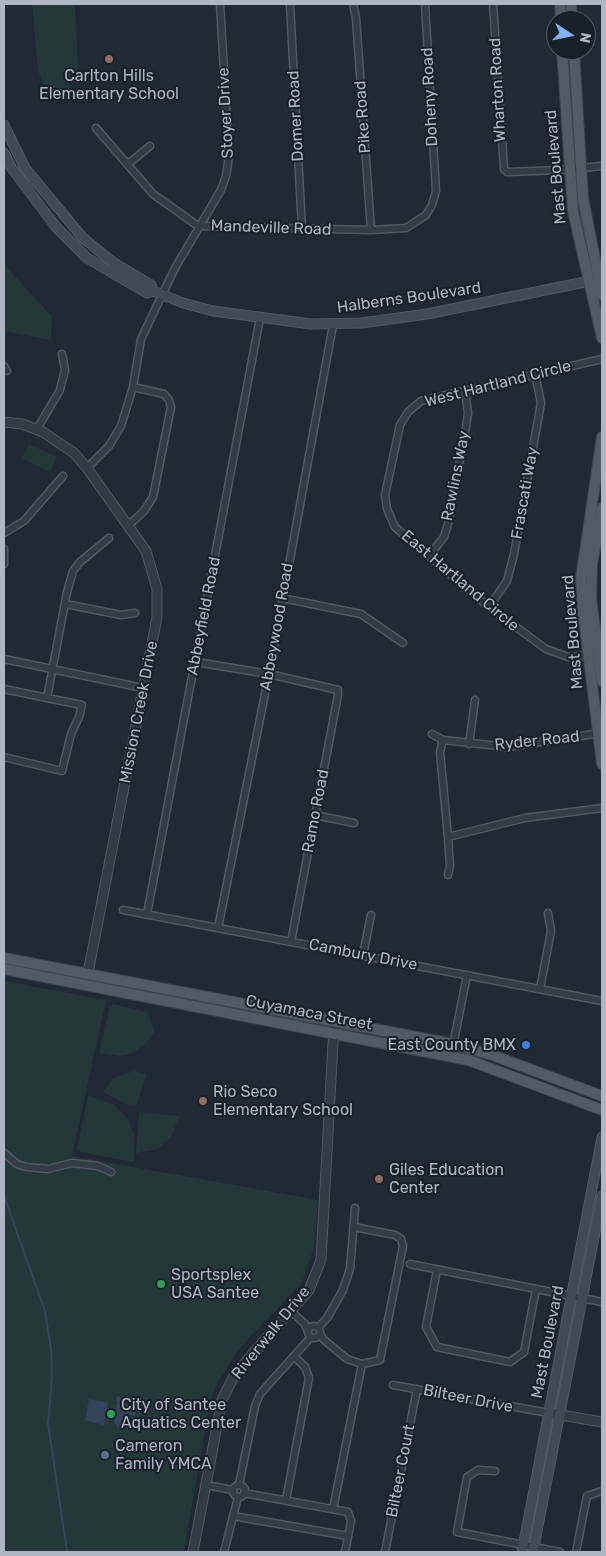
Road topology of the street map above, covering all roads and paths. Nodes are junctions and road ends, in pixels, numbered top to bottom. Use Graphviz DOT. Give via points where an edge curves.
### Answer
graph roads {
  1 [pos="220,4"];
  2 [pos="290,4"];
  3 [pos="353,4"];
  4 [pos="425,4"];
  5 [pos="493,4"];
  6 [pos="563,60"];
  7 [pos="575,60"];
  8 [pos="4,126"];
  9 [pos="96,128"];
  10 [pos="150,146"];
  11 [pos="4,153"];
  12 [pos="128,164"];
  13 [pos="602,166"];
  14 [pos="581,168"];
  15 [pos="569,169"];
  16 [pos="436,190"];
  17 [pos="198,226"];
  18 [pos="302,229"];
  19 [pos="371,230"];
  20 [pos="601,279"];
  21 [pos="589,282"];
  22 [pos="157,293"];
  23 [pos="602,295"];
  24 [pos="260,318"];
  25 [pos="333,324"];
  26 [pos="602,338"];
  27 [pos="62,354"];
  28 [pos="602,359"];
  29 [pos="535,374"];
  30 [pos="133,388"];
  31 [pos="465,391"];
  32 [pos="4,422"];
  33 [pos="37,429"];
  34 [pos="602,437"];
  35 [pos="394,450"];
  36 [pos="87,468"];
  37 [pos="63,476"];
  38 [pos="602,514"];
  39 [pos="589,515"];
  40 [pos="128,526"];
  41 [pos="4,532"];
  42 [pos="109,538"];
  43 [pos="4,549"];
  44 [pos="428,556"];
  45 [pos="4,564"];
  46 [pos="282,598"];
  47 [pos="65,604"];
  48 [pos="489,607"];
  49 [pos="134,613"];
  50 [pos="403,643"];
  51 [pos="594,655"];
  52 [pos="4,659"];
  53 [pos="196,662"];
  54 [pos="53,670"];
  55 [pos="269,674"];
  56 [pos="602,682"];
  57 [pos="143,688"];
  58 [pos="4,689"];
  59 [pos="47,698"];
  60 [pos="474,700"];
  61 [pos="601,733"];
  62 [pos="432,734"];
  63 [pos="443,740"];
  64 [pos="469,744"];
  65 [pos="4,757"];
  66 [pos="602,764"];
  67 [pos="602,808"];
  68 [pos="315,816"];
  69 [pos="354,823"];
  70 [pos="448,837"];
  71 [pos="448,875"];
  72 [pos="123,910"];
  73 [pos="548,913"];
  74 [pos="147,914"];
  75 [pos="371,915"];
  76 [pos="218,928"];
  77 [pos="291,942"];
  78 [pos="363,955"];
  79 [pos="4,958"];
  80 [pos="4,969"];
  81 [pos="88,973"];
  82 [pos="467,975"];
  83 [pos="165,989"];
  84 [pos="540,989"];
  85 [pos="162,1001"];
  86 [pos="602,1001"];
  87 [pos="336,1022"];
  88 [pos="334,1033"];
  89 [pos="453,1044"];
  90 [pos="451,1056"];
  91 [pos="602,1096"];
  92 [pos="602,1110"];
  93 [pos="602,1138"];
  94 [pos="4,1153"];
  95 [pos="111,1172"];
  96 [pos="602,1196"];
  97 [pos="355,1208"];
  98 [pos="354,1227"];
  99 [pos="410,1264"];
  100 [pos="437,1270"];
  101 [pos="536,1289"];
  102 [pos="572,1296"];
  103 [pos="583,1298"];
  104 [pos="602,1302"];
  105 [pos="291,1311"];
  106 [pos="316,1334"];
  107 [pos="295,1357"];
  108 [pos="362,1364"];
  109 [pos="394,1384"];
  110 [pos="417,1389"];
  111 [pos="549,1413"];
  112 [pos="560,1415"];
  113 [pos="602,1422"];
  114 [pos="495,1472"];
  115 [pos="206,1485"];
  116 [pos="240,1485"];
  117 [pos="233,1490"];
  118 [pos="602,1491"];
  119 [pos="244,1493"];
  120 [pos="238,1497"];
  121 [pos="286,1500"];
  122 [pos="333,1509"];
  123 [pos="233,1516"];
  124 [pos="348,1536"];
  125 [pos="523,1548"];
  126 [pos="533,1549"];
  127 [pos="193,1552"];
  128 [pos="224,1552"];
  129 [pos="345,1552"];
  130 [pos="385,1552"];
  131 [pos="560,1552"];
  132 [pos="576,1552"];
  1 -- 17 [label="street, Stoyer Drive" via="228,163 221,190"];
  2 -- 18 [label="street, Domer Road"];
  3 -- 19 [label="street, Pike Road"];
  4 -- 16 [label="street, Doheny Road"];
  5 -- 15 [label="street, Wharton Road" via="502,165 511,171"];
  6 -- 15 [label="main road, Mast Boulevard"];
  7 -- 14 [label="main road, Mast Boulevard"];
  8 -- 22 [label="main road" via="25,168 83,238 114,263 151,285"];
  9 -- 12 [label="street, Mandeville Road"];
  10 -- 12 [label="street"];
  11 -- 22 [label="main road, Halberns Boulevard" via="11,168 56,227 87,258 147,293"];
  12 -- 17 [label="street, Mandeville Road" via="153,194"];
  13 -- 14 [label="street"];
  14 -- 15 [label="street"];
  14 -- 20 [label="main road, Mast Boulevard" via="584,206"];
  15 -- 21 [label="main road, Mast Boulevard" via="573,211"];
  16 -- 19 [label="street, Mandeville Road" via="429,210 417,223 400,230"];
  17 -- 18 [label="street, Mandeville Road"];
  17 -- 22 [label="street, Stoyer Drive"];
  18 -- 19 [label="street, Mandeville Road"];
  20 -- 21 [label="main road, Halberns Boulevard"];
  20 -- 23 [label="main road, Mast Boulevard"];
  21 -- 25 [label="main road, Halberns Boulevard" via="427,314"];
  21 -- 26 [label="main road, Mast Boulevard"];
  22 -- 24 [label="main road, Halberns Boulevard" via="213,311"];
  22 -- 30 [label="street, Stoyer Drive" via="141,339"];
  24 -- 25 [label="main road, Halberns Boulevard"];
  24 -- 53 [label="street, Abbeyfield Road"];
  25 -- 46 [label="street, Abbeywood Road"];
  27 -- 33 [label="street" via="62,383"];
  28 -- 29 [label="street, West Hartland Circle"];
  29 -- 31 [label="street, West Hartland Circle"];
  29 -- 48 [label="street, Frascati Way" via="541,403 514,554 507,581"];
  30 -- 36 [label="street, Stoyer Drive" via="118,433"];
  30 -- 40 [label="street" via="164,394 171,407 153,497"];
  31 -- 35 [label="street, West Hartland Circle" via="425,399 413,407 400,425"];
  31 -- 44 [label="street, Rawlins Way" via="468,414 448,524 444,537"];
  32 -- 33 [label="street, Mission Creek Drive"];
  33 -- 36 [label="street, Mission Creek Drive" via="55,438"];
  34 -- 39 [label="main road, Mast Boulevard"];
  35 -- 44 [label="street, East Hartland Circle" via="385,495 389,515 395,526"];
  36 -- 40 [label="street, Mission Creek Drive"];
  37 -- 41 [label="street" via="24,521"];
  38 -- 39 [label="street"];
  38 -- 51 [label="main road, Mast Boulevard" via="592,564"];
  39 -- 51 [label="main road, Mast Boulevard" via="581,578"];
  40 -- 57 [label="street, Mission Creek Drive" via="146,551 158,589 157,617"];
  42 -- 47 [label="street" via="73,571"];
  43 -- 45 [label="street"];
  44 -- 48 [label="street, East Hartland Circle"];
  46 -- 50 [label="street" via="361,614"];
  46 -- 55 [label="street, Abbeywood Road"];
  47 -- 49 [label="street" via="121,615"];
  47 -- 54 [label="street"];
  48 -- 51 [label="street, East Hartland Circle" via="546,649 568,657"];
  51 -- 56 [label="main road, Mast Boulevard"];
  51 -- 61 [label="main road, Mast Boulevard"];
  52 -- 54 [label="street"];
  53 -- 55 [label="street"];
  53 -- 74 [label="street, Abbeyfield Road"];
  54 -- 57 [label="street"];
  54 -- 59 [label="street"];
  55 -- 68 [label="street, Ramo Road" via="338,690"];
  55 -- 76 [label="street, Abbeywood Road"];
  57 -- 81 [label="street, Mission Creek Drive"];
  58 -- 59 [label="street"];
  59 -- 65 [label="street" via="82,705 62,771"];
  60 -- 64 [label="street"];
  61 -- 64 [label="street, Ryder Road" via="508,747"];
  61 -- 66 [label="main road, Mast Boulevard"];
  62 -- 63 [label="street, Ryder Road"];
  63 -- 64 [label="street, Ryder Road"];
  63 -- 70 [label="street" via="440,752"];
  67 -- 70 [label="street" via="525,818"];
  68 -- 69 [label="street"];
  68 -- 77 [label="street, Ramo Road"];
  70 -- 71 [label="street"];
  72 -- 74 [label="street, Cambury Drive"];
  73 -- 84 [label="street" via="551,931"];
  74 -- 76 [label="street, Cambury Drive"];
  75 -- 78 [label="street"];
  76 -- 77 [label="street, Cambury Drive"];
  77 -- 78 [label="street, Cambury Drive"];
  78 -- 82 [label="street, Cambury Drive"];
  79 -- 81 [label="main road, Cuyamaca Street"];
  80 -- 85 [label="main road, Cuyamaca Street"];
  81 -- 83 [label="main road, Cuyamaca Street"];
  82 -- 84 [label="street, Cambury Drive"];
  82 -- 89 [label="street"];
  83 -- 85 [label="main road"];
  83 -- 87 [label="main road, Cuyamaca Street"];
  84 -- 86 [label="street, Cambury Drive"];
  85 -- 88 [label="main road, Cuyamaca Street"];
  87 -- 88 [label="street, Riverwalk Drive"];
  87 -- 89 [label="main road, Cuyamaca Street"];
  88 -- 90 [label="main road, Cuyamaca Street"];
  88 -- 105 [label="street, Riverwalk Drive" via="321,1260 309,1290"];
  89 -- 90 [label="street"];
  89 -- 91 [label="main road, Cuyamaca Street"];
  90 -- 92 [label="main road, Cuyamaca Street" via="493,1068"];
  93 -- 102 [label="main road, Mast Boulevard"];
  94 -- 95 [label="street" via="26,1167 48,1169 72,1163 98,1166"];
  96 -- 103 [label="main road, Mast Boulevard"];
  97 -- 98 [label="street"];
  98 -- 106 [label="street" via="350,1269 343,1290"];
  98 -- 108 [label="street" via="395,1234 401,1238 403,1246 380,1360"];
  99 -- 100 [label="street"];
  100 -- 101 [label="street"];
  100 -- 101 [label="street" via="426,1327 437,1347 510,1362 524,1352"];
  101 -- 102 [label="street"];
  102 -- 103 [label="street"];
  102 -- 111 [label="main road, Mast Boulevard"];
  103 -- 104 [label="street"];
  103 -- 112 [label="main road, Mast Boulevard"];
  105 -- 106 [label="street"];
  105 -- 115 [label="street, Riverwalk Drive" via="235,1374 222,1400"];
  106 -- 107 [label="street"];
  106 -- 108 [label="street" via="347,1359"];
  107 -- 116 [label="street" via="277,1373 258,1400"];
  107 -- 121 [label="street" via="305,1367 309,1378"];
  108 -- 122 [label="street"];
  109 -- 110 [label="street, Bilteer Drive"];
  110 -- 111 [label="street, Bilteer Drive"];
  110 -- 130 [label="street, Bilteer Court"];
  111 -- 112 [label="street, Bilteer Drive"];
  111 -- 125 [label="main road, Mast Boulevard"];
  112 -- 113 [label="street, Bilteer Drive"];
  112 -- 126 [label="main road, Mast Boulevard"];
  114 -- 125 [label="street" via="478,1470 467,1477 456,1532"];
  115 -- 117 [label="street"];
  115 -- 127 [label="street, Riverwalk Drive"];
  116 -- 117 [label="street"];
  116 -- 119 [label="street"];
  117 -- 120 [label="street"];
  118 -- 132 [label="street" via="587,1496"];
  119 -- 120 [label="street"];
  119 -- 121 [label="street"];
  120 -- 123 [label="street"];
  121 -- 122 [label="street"];
  122 -- 124 [label="street" via="348,1512 351,1521"];
  123 -- 124 [label="street"];
  123 -- 128 [label="street"];
  124 -- 129 [label="street"];
  125 -- 126 [label="street"];
  126 -- 131 [label="street"];
}
